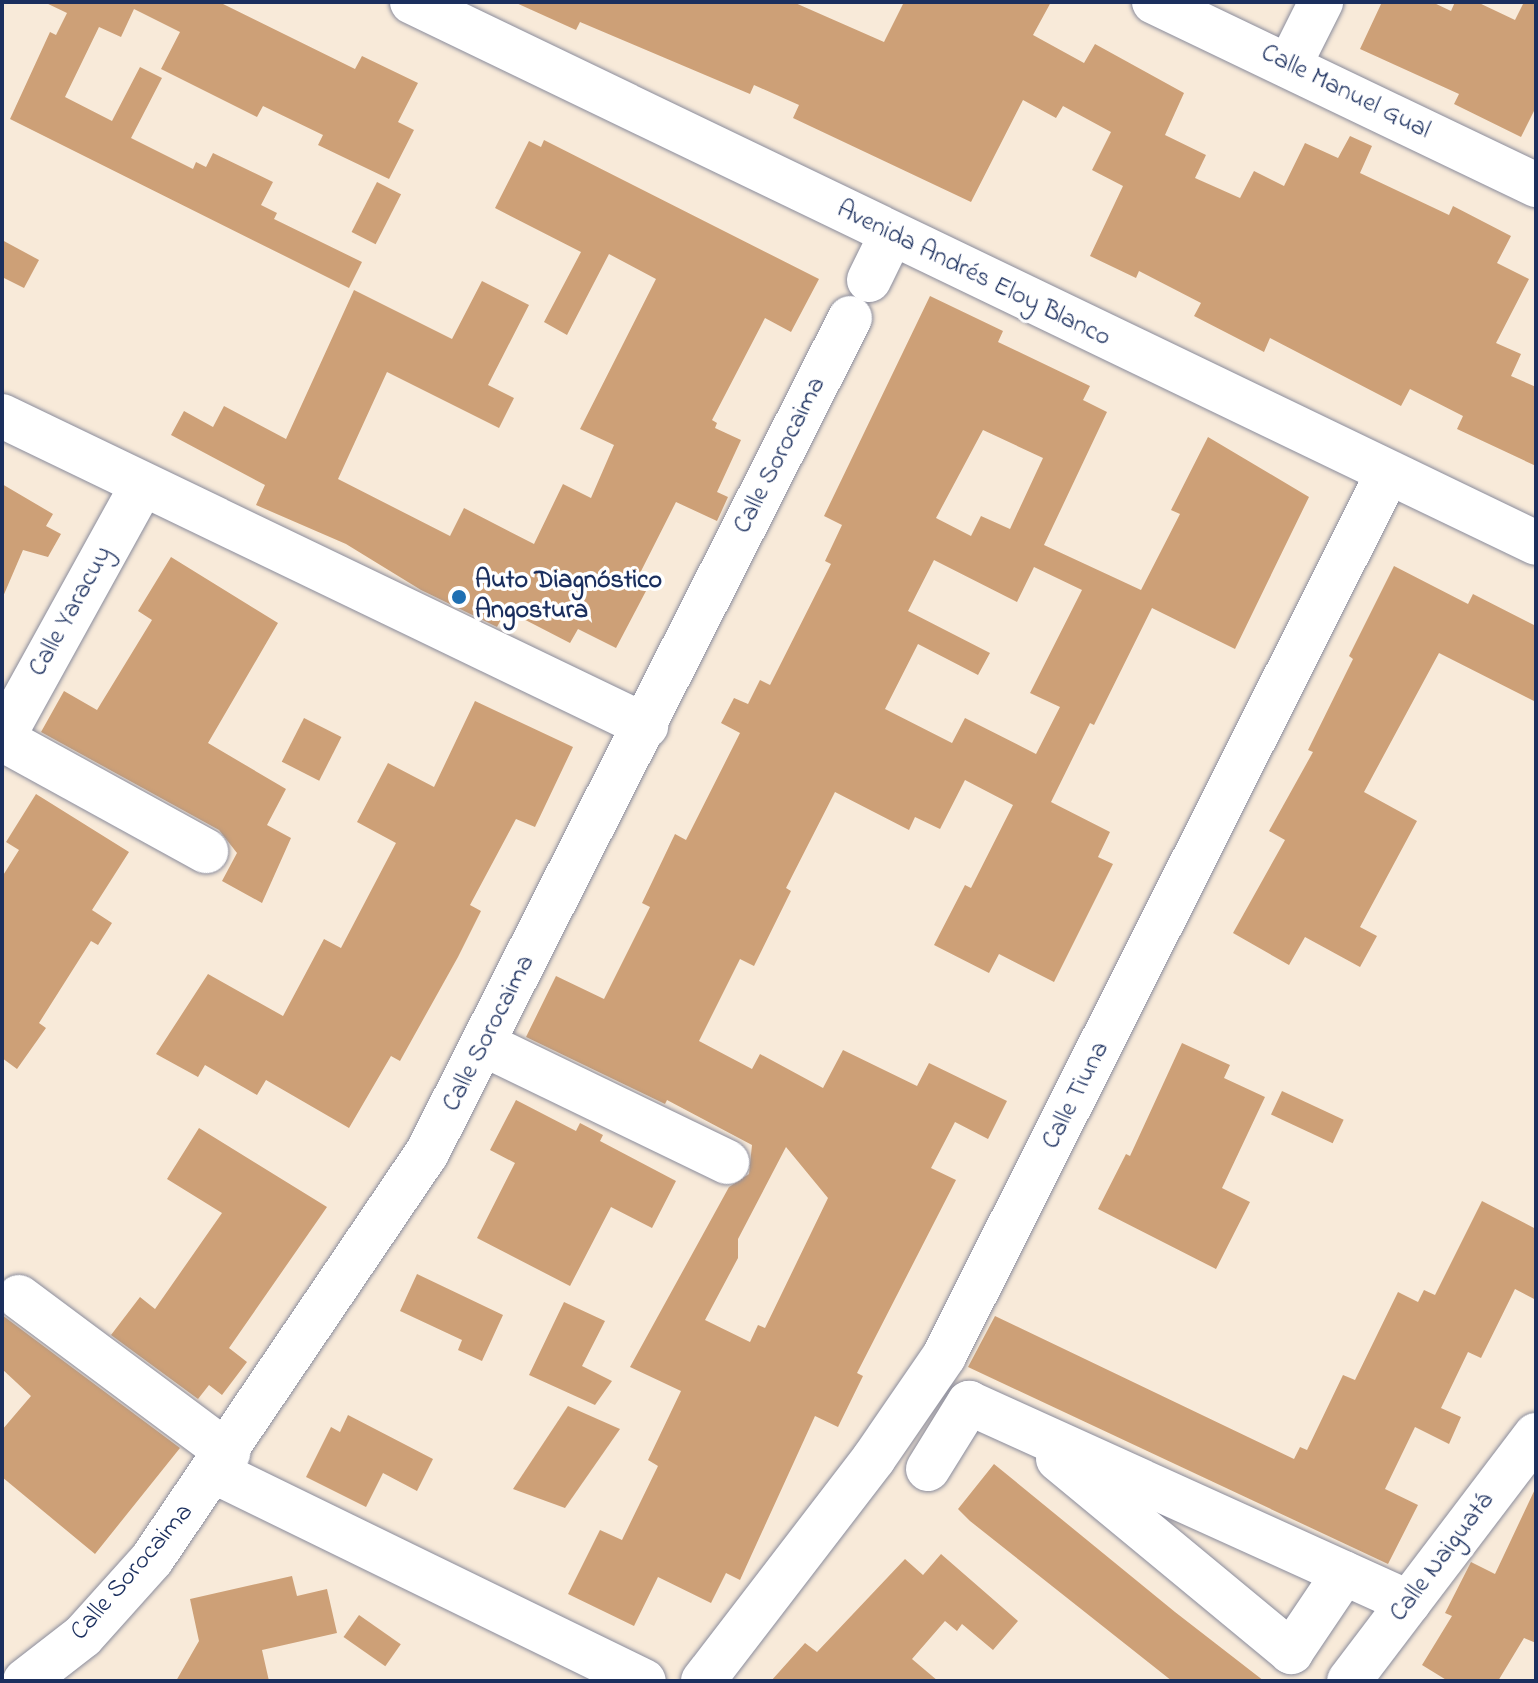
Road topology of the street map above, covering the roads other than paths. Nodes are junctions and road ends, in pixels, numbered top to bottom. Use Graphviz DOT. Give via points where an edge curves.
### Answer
graph roads {
  1 [pos="412,2"];
  2 [pos="1154,2"];
  3 [pos="1321,2"];
  4 [pos="1289,66"];
  5 [pos="1536,185"];
  6 [pos="891,235"];
  7 [pos="869,280"];
  8 [pos="850,318"];
  9 [pos="2,416"];
  10 [pos="1388,473"];
  11 [pos="142,485"];
  12 [pos="1536,543"];
  13 [pos="14,692"];
  14 [pos="646,726"];
  15 [pos="2,739"];
  16 [pos="206,851"];
  17 [pos="485,1045"];
  18 [pos="727,1162"];
  19 [pos="19,1297"];
  20 [pos="1014,1423"];
  21 [pos="1532,1449"];
  22 [pos="221,1463"];
  23 [pos="928,1469"];
  24 [pos="1344,1573"];
  25 [pos="1409,1603"];
  26 [pos="25,1681"];
  27 [pos="644,1681"];
  28 [pos="703,1681"];
  29 [pos="1349,1681"];
  1 -- 6 [label="street, Avenida Andrés Eloy Blanco"];
  2 -- 4 [label="street, Calle Manuel Gual"];
  3 -- 4 [label="street"];
  4 -- 5 [label="street, Calle Manuel Gual"];
  6 -- 7 [label="street"];
  6 -- 10 [label="street, Avenida Andrés Eloy Blanco"];
  8 -- 14 [label="street, Calle Sorocaima"];
  9 -- 11 [label="street"];
  10 -- 12 [label="street, Avenida Andrés Eloy Blanco"];
  10 -- 28 [label="street, Calle Tiuna" via="944,1356 865,1471"];
  11 -- 13 [label="street, Calle Yaracuy"];
  11 -- 14 [label="street"];
  13 -- 15 [label="street, Calle Yaracuy"];
  14 -- 17 [label="street, Calle Sorocaima"];
  15 -- 16 [label="street"];
  17 -- 18 [label="street"];
  17 -- 22 [label="street, Calle Sorocaima" via="427,1153"];
  19 -- 22 [label="street"];
  20 -- 23 [label="street" via="969,1403"];
  20 -- 24 [label="street"];
  20 -- 24 [label="street" via="1291,1652"];
  21 -- 25 [label="street, Calle Naiguatá"];
  22 -- 26 [label="street, Calle Sorocaima" via="118,1598 83,1636"];
  22 -- 27 [label="street"];
  24 -- 25 [label="street"];
  25 -- 29 [label="street, Calle Naiguatá"];
}
